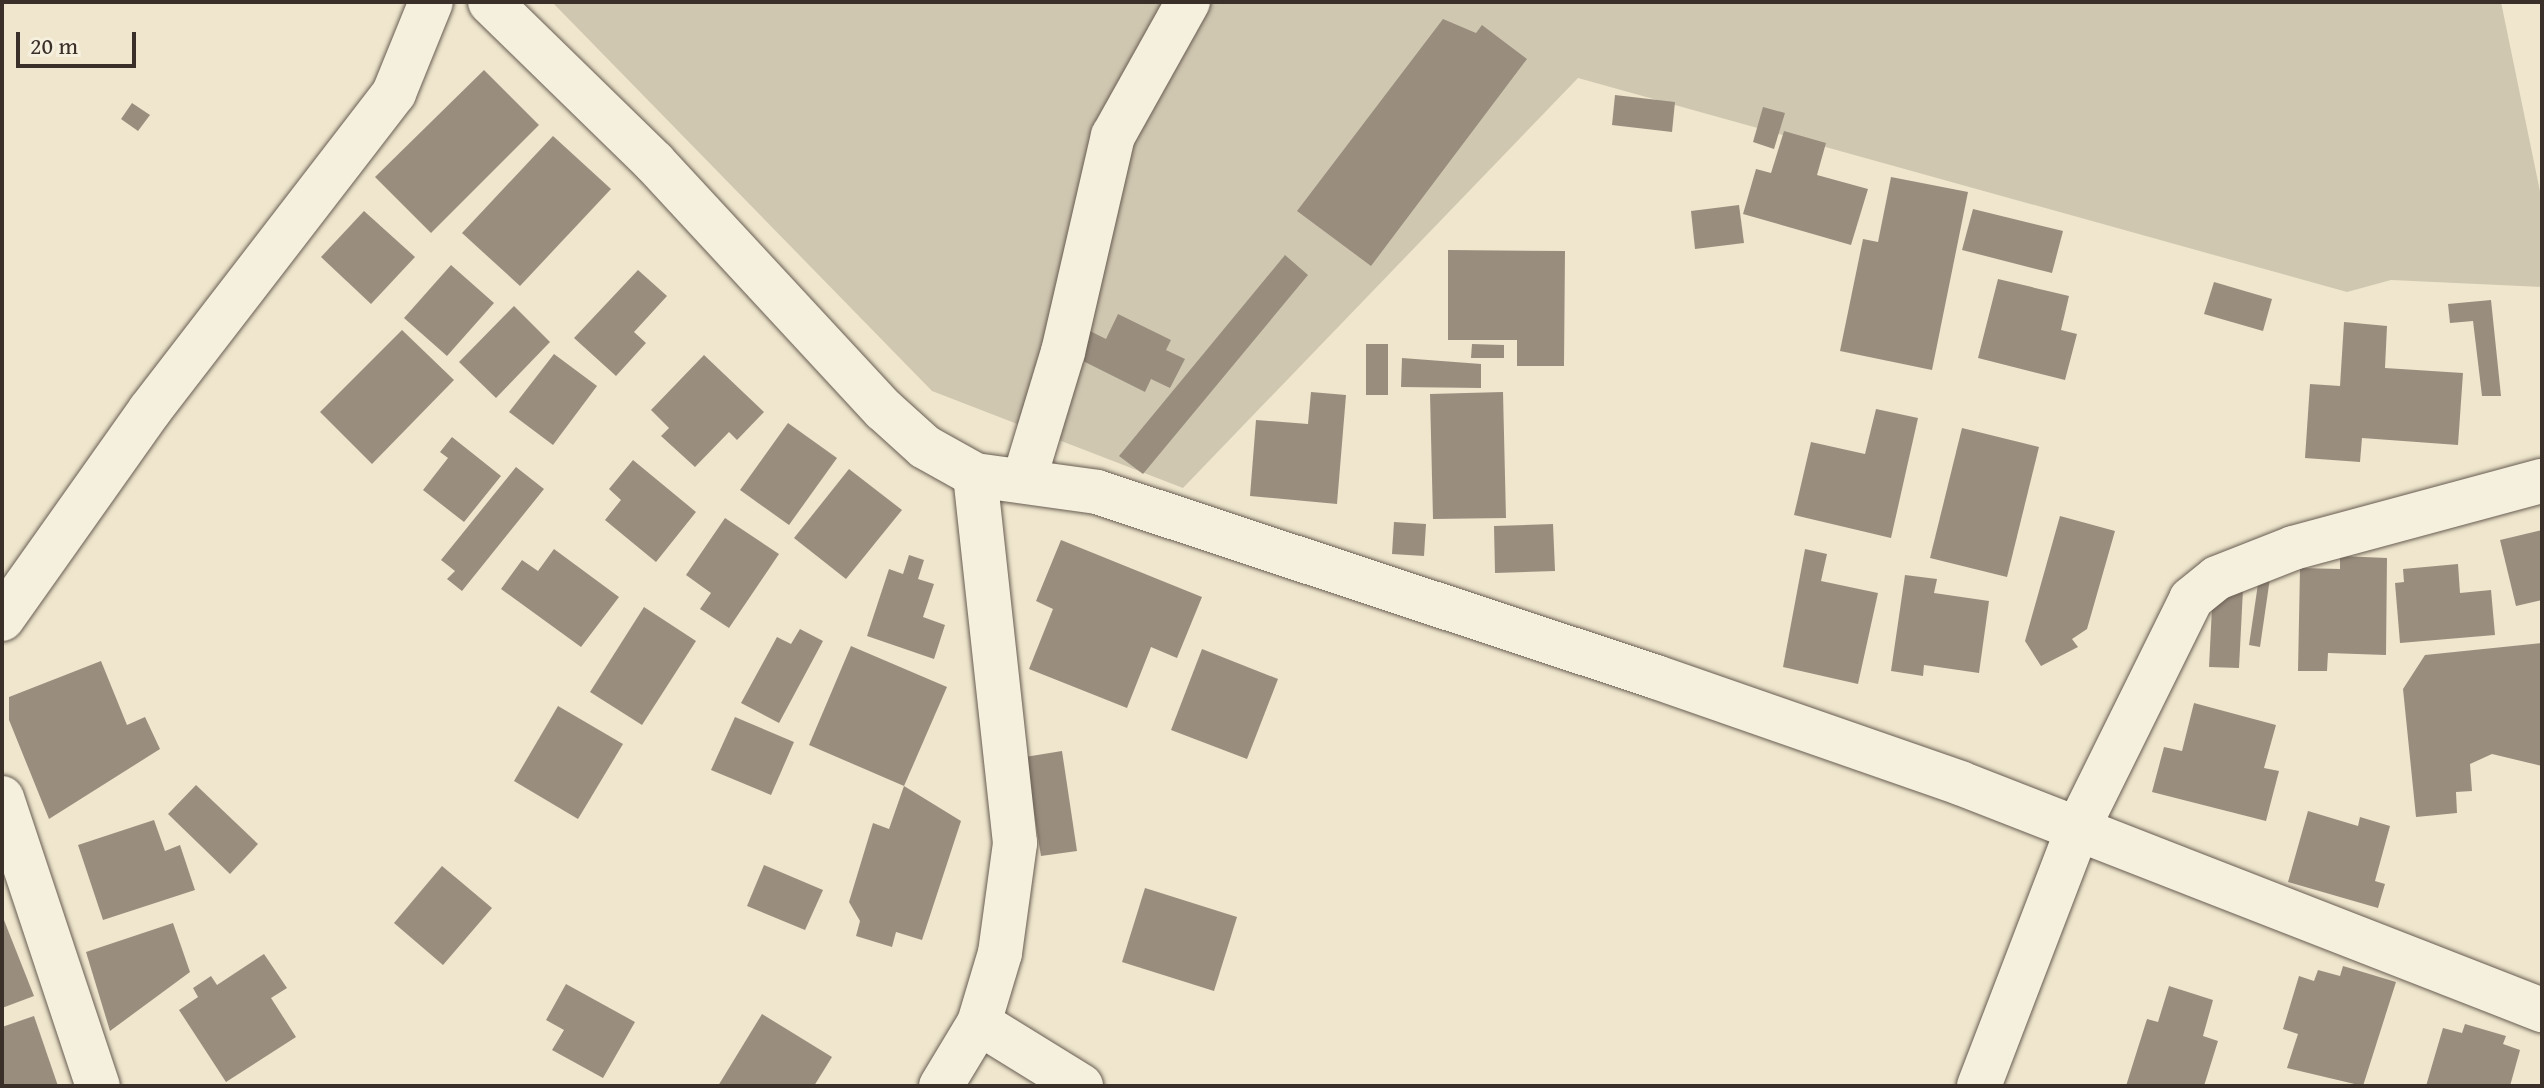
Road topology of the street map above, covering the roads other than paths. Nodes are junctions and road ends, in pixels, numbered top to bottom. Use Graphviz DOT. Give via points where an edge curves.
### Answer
graph roads {
  1 [pos="431,2"];
  2 [pos="490,2"];
  3 [pos="1188,2"];
  4 [pos="975,475"];
  5 [pos="1024,480"];
  6 [pos="2542,481"];
  7 [pos="2,619"];
  8 [pos="2,798"];
  9 [pos="2078,828"];
  10 [pos="2542,1010"];
  11 [pos="979,1023"];
  12 [pos="98,1086"];
  13 [pos="941,1086"];
  14 [pos="1081,1086"];
  15 [pos="1979,1086"];
  1 -- 7 [label="street" via="394,93 150,410"];
  2 -- 4 [label="street" via="654,162 884,410 925,447"];
  3 -- 5 [label="street" via="1113,136 1063,352"];
  4 -- 5 [label="street"];
  4 -- 11 [label="street" via="1015,843 1000,953"];
  5 -- 9 [label="street" via="1097,492"];
  6 -- 9 [label="street" via="2293,548 2217,578 2176,626"];
  8 -- 12 [label="street"];
  9 -- 10 [label="street"];
  9 -- 15 [label="street"];
  11 -- 13 [label="street"];
  11 -- 14 [label="street"];
}
